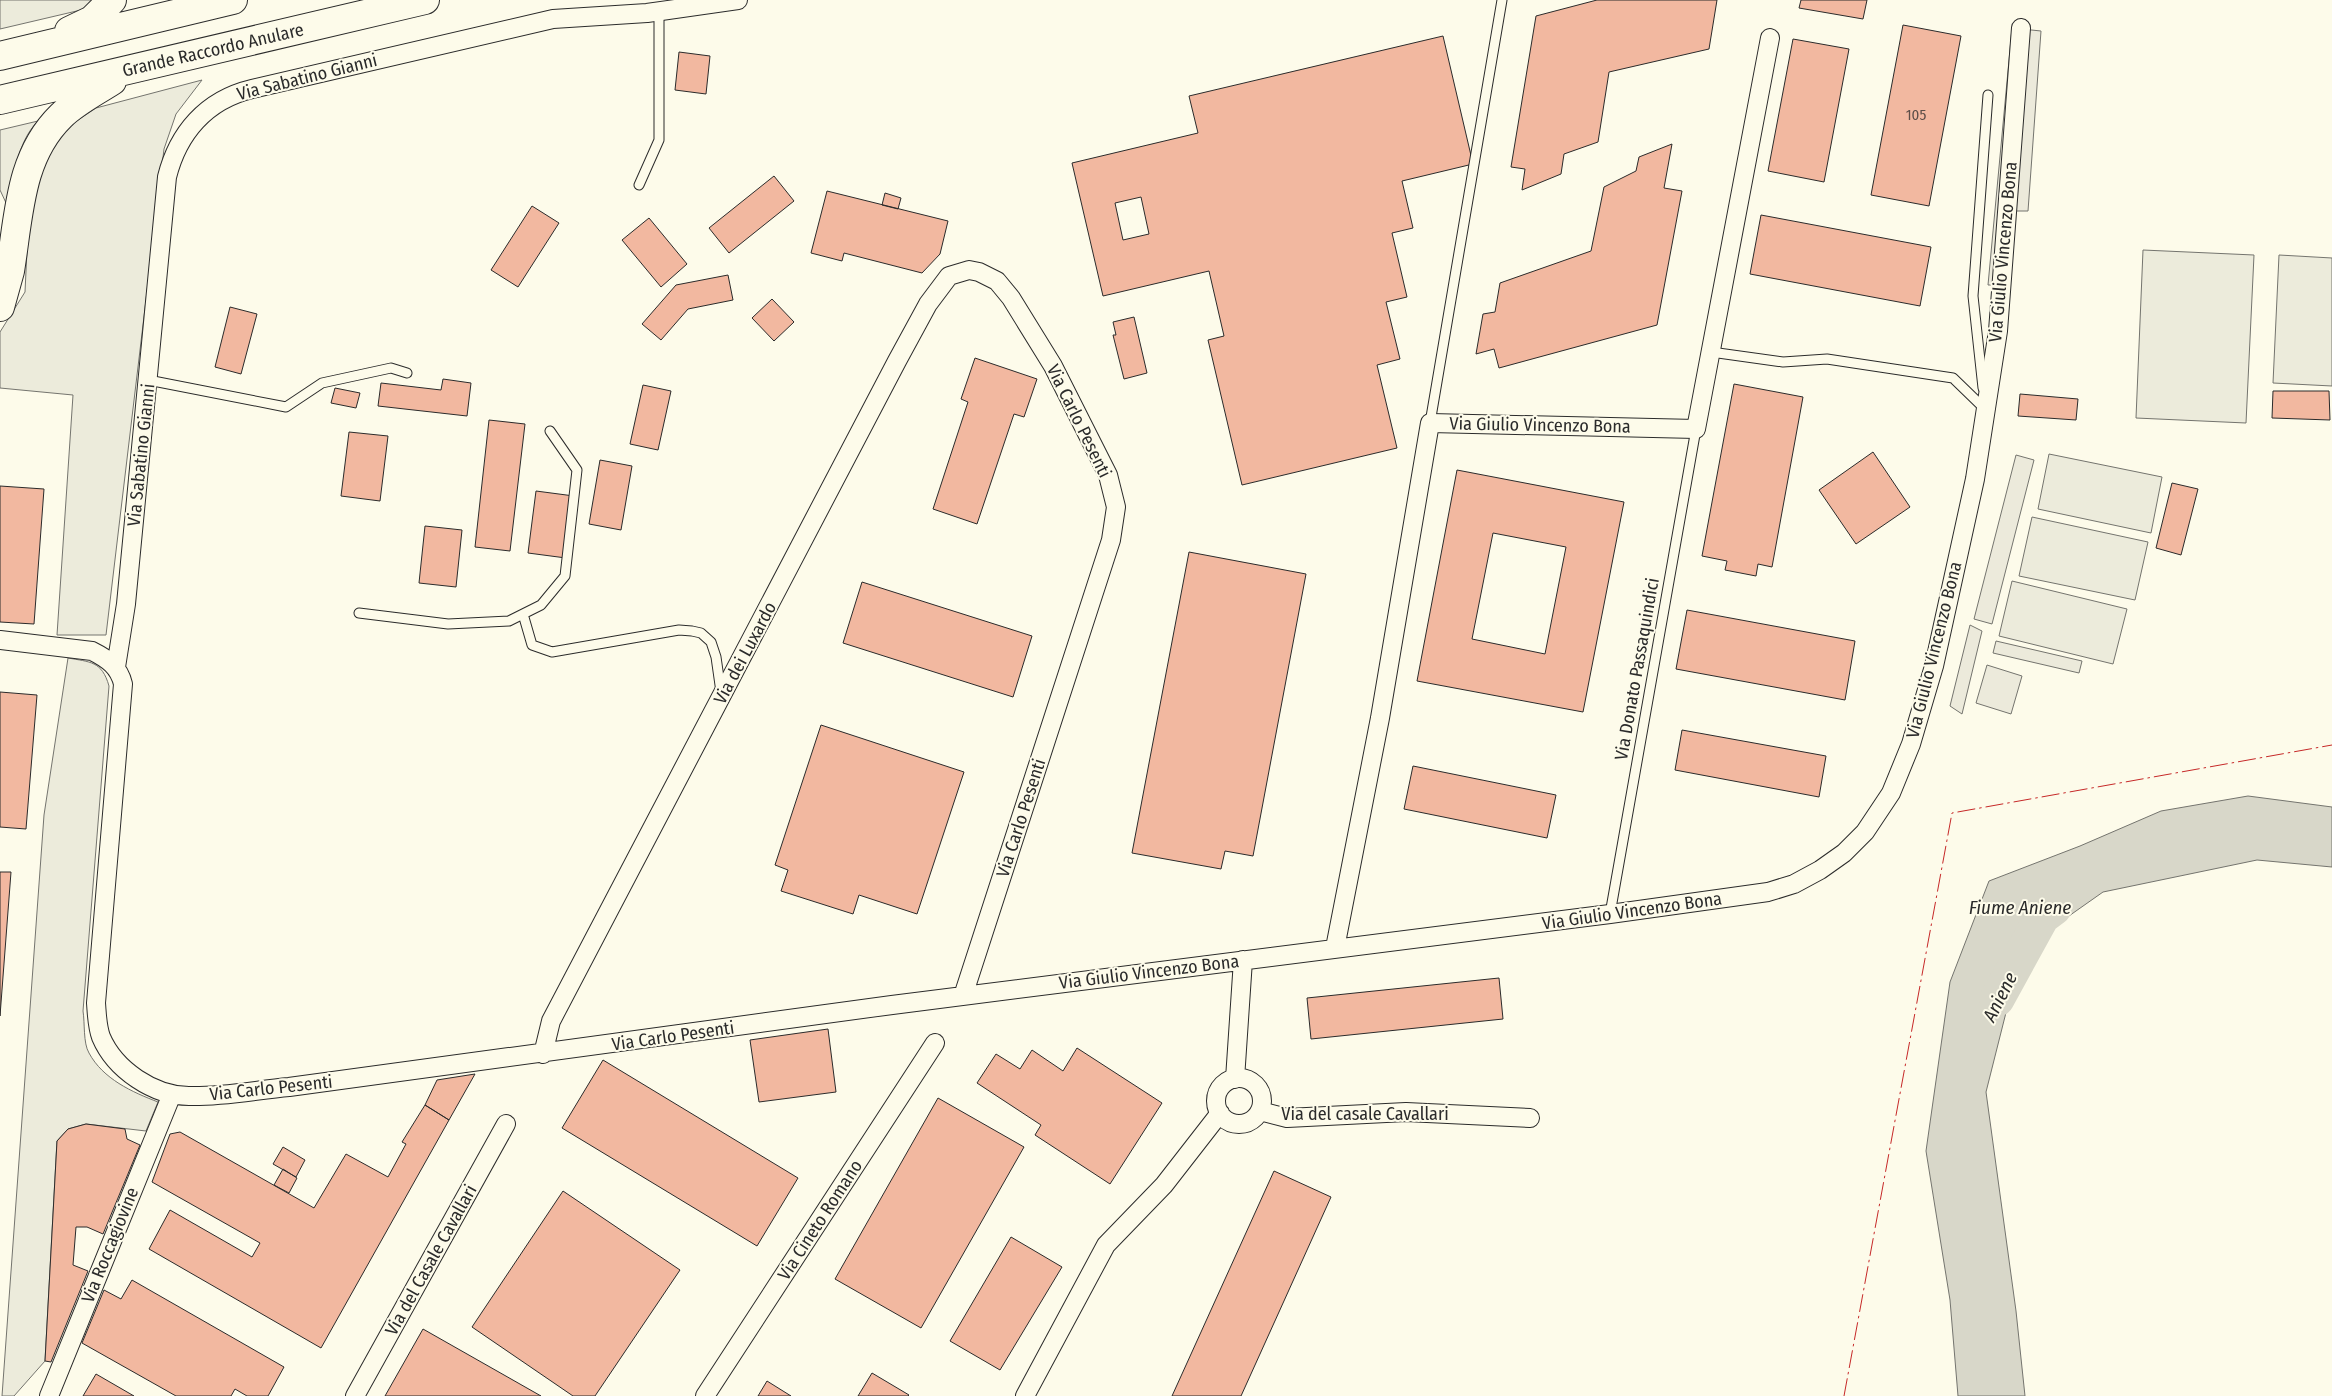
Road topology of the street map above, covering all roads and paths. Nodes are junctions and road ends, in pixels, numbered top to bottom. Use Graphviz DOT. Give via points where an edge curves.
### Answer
graph roads {
  1 [pos="112,0"];
  2 [pos="233,0"];
  3 [pos="425,0"];
  4 [pos="738,0"];
  5 [pos="1502,0"];
  6 [pos="659,12"];
  7 [pos="2021,28"];
  8 [pos="1770,38"];
  9 [pos="29,49"];
  10 [pos="0,56"];
  11 [pos="130,69"];
  12 [pos="1988,95"];
  13 [pos="0,100"];
  14 [pos="639,185"];
  15 [pos="0,217"];
  16 [pos="969,270"];
  17 [pos="10,271"];
  18 [pos="0,306"];
  19 [pos="1711,352"];
  20 [pos="407,373"];
  21 [pos="148,380"];
  22 [pos="1986,410"];
  23 [pos="1430,423"];
  24 [pos="1696,429"];
  25 [pos="550,431"];
  26 [pos="358,614"];
  27 [pos="523,614"];
  28 [pos="0,640"];
  29 [pos="116,667"];
  30 [pos="721,697"];
  31 [pos="1610,914"];
  32 [pos="1335,948"];
  33 [pos="1243,960"];
  34 [pos="963,996"];
  35 [pos="935,1043"];
  36 [pos="543,1054"];
  37 [pos="1236,1079"];
  38 [pos="172,1094"];
  39 [pos="1260,1111"];
  40 [pos="1220,1113"];
  41 [pos="1530,1118"];
  42 [pos="506,1124"];
  43 [pos="1028,1390"];
  44 [pos="49,1396"];
  45 [pos="355,1396"];
  46 [pos="706,1396"];
  1 -- 9 [label="highway" via="92,20"];
  2 -- 9 [label="highway"];
  3 -- 11 [label="highway, Grande Raccordo Anulare"];
  4 -- 6 [label="street, Via Sabatino Gianni"];
  5 -- 23 [label="lane"];
  6 -- 14 [label="lane" via="659,140"];
  6 -- 21 [label="street, Via Sabatino Gianni" via="553,19 237,92 211,106 180,140 167,177"];
  7 -- 22 [label="street, Via Giulio Vincenzo Bona" via="1998,331"];
  8 -- 19 [label="street"];
  9 -- 10 [label="highway"];
  11 -- 13 [label="highway, Grande Raccordo Anulare"];
  11 -- 17 [label="highway" via="72,106 36,148 26,174"];
  12 -- 22 [label="lane" via="1972,296"];
  15 -- 17 [label="highway" via="8,244"];
  16 -- 30 [label="street, Via dei Luxardo" via="949,276 928,304"];
  16 -- 34 [label="street, Via Carlo Pesenti" via="989,276 1002,286 1032,331 1108,475 1116,507 1111,540"];
  17 -- 18 [label="highway"];
  19 -- 22 [label="lane" via="1783,362 1828,359 1953,378"];
  19 -- 24 [label="street"];
  20 -- 21 [label="lane" via="391,368 322,383 286,407"];
  21 -- 29 [label="street, Via Sabatino Gianni" via="126,604"];
  22 -- 31 [label="street, Via Giulio Vincenzo Bona" via="1975,479 1934,666 1901,770 1891,793 1865,832 1844,853 1794,884 1768,892"];
  23 -- 24 [label="street, Via Giulio Vincenzo Bona"];
  23 -- 32 [label="street, Via Giulio Vincenzo Bona" via="1380,718"];
  24 -- 31 [label="lane, Via Donato Passaquindici"];
  25 -- 27 [label="lane" via="577,470 565,576 541,605"];
  26 -- 27 [label="lane" via="448,624 509,620"];
  27 -- 30 [label="lane" via="532,645 552,652 680,630 701,633 711,642 716,657"];
  28 -- 29 [label="street" via="92,651"];
  29 -- 38 [label="street, Via Carlo Pesenti" via="123,684 97,1021 108,1049 128,1072"];
  30 -- 36 [label="street, Via dei Luxardo" via="551,1021"];
  31 -- 32 [label="street, Via Giulio Vincenzo Bona"];
  32 -- 33 [label="street, Via Giulio Vincenzo Bona"];
  33 -- 34 [label="street, Via Giulio Vincenzo Bona"];
  33 -- 37 [label="street"];
  34 -- 36 [label="street, Via Carlo Pesenti"];
  35 -- 46 [label="street, Via Cineto Romano"];
  36 -- 38 [label="street, Via Carlo Pesenti" via="289,1087 189,1096"];
  37 -- 39 [label="street, Via del casale Cavallari" via="1249,1081 1260,1090"];
  37 -- 40 [label="street" via="1229,1081 1219,1092"];
  38 -- 44 [label="street, Via Roccagiovine"];
  39 -- 40 [label="street, Via del casale Cavallari" via="1250,1121 1237,1124"];
  39 -- 41 [label="street, Via del casale Cavallari" via="1287,1118 1406,1112"];
  40 -- 43 [label="street" via="1164,1184 1106,1245"];
  42 -- 45 [label="street, Via del Casale Cavallari"];
}
